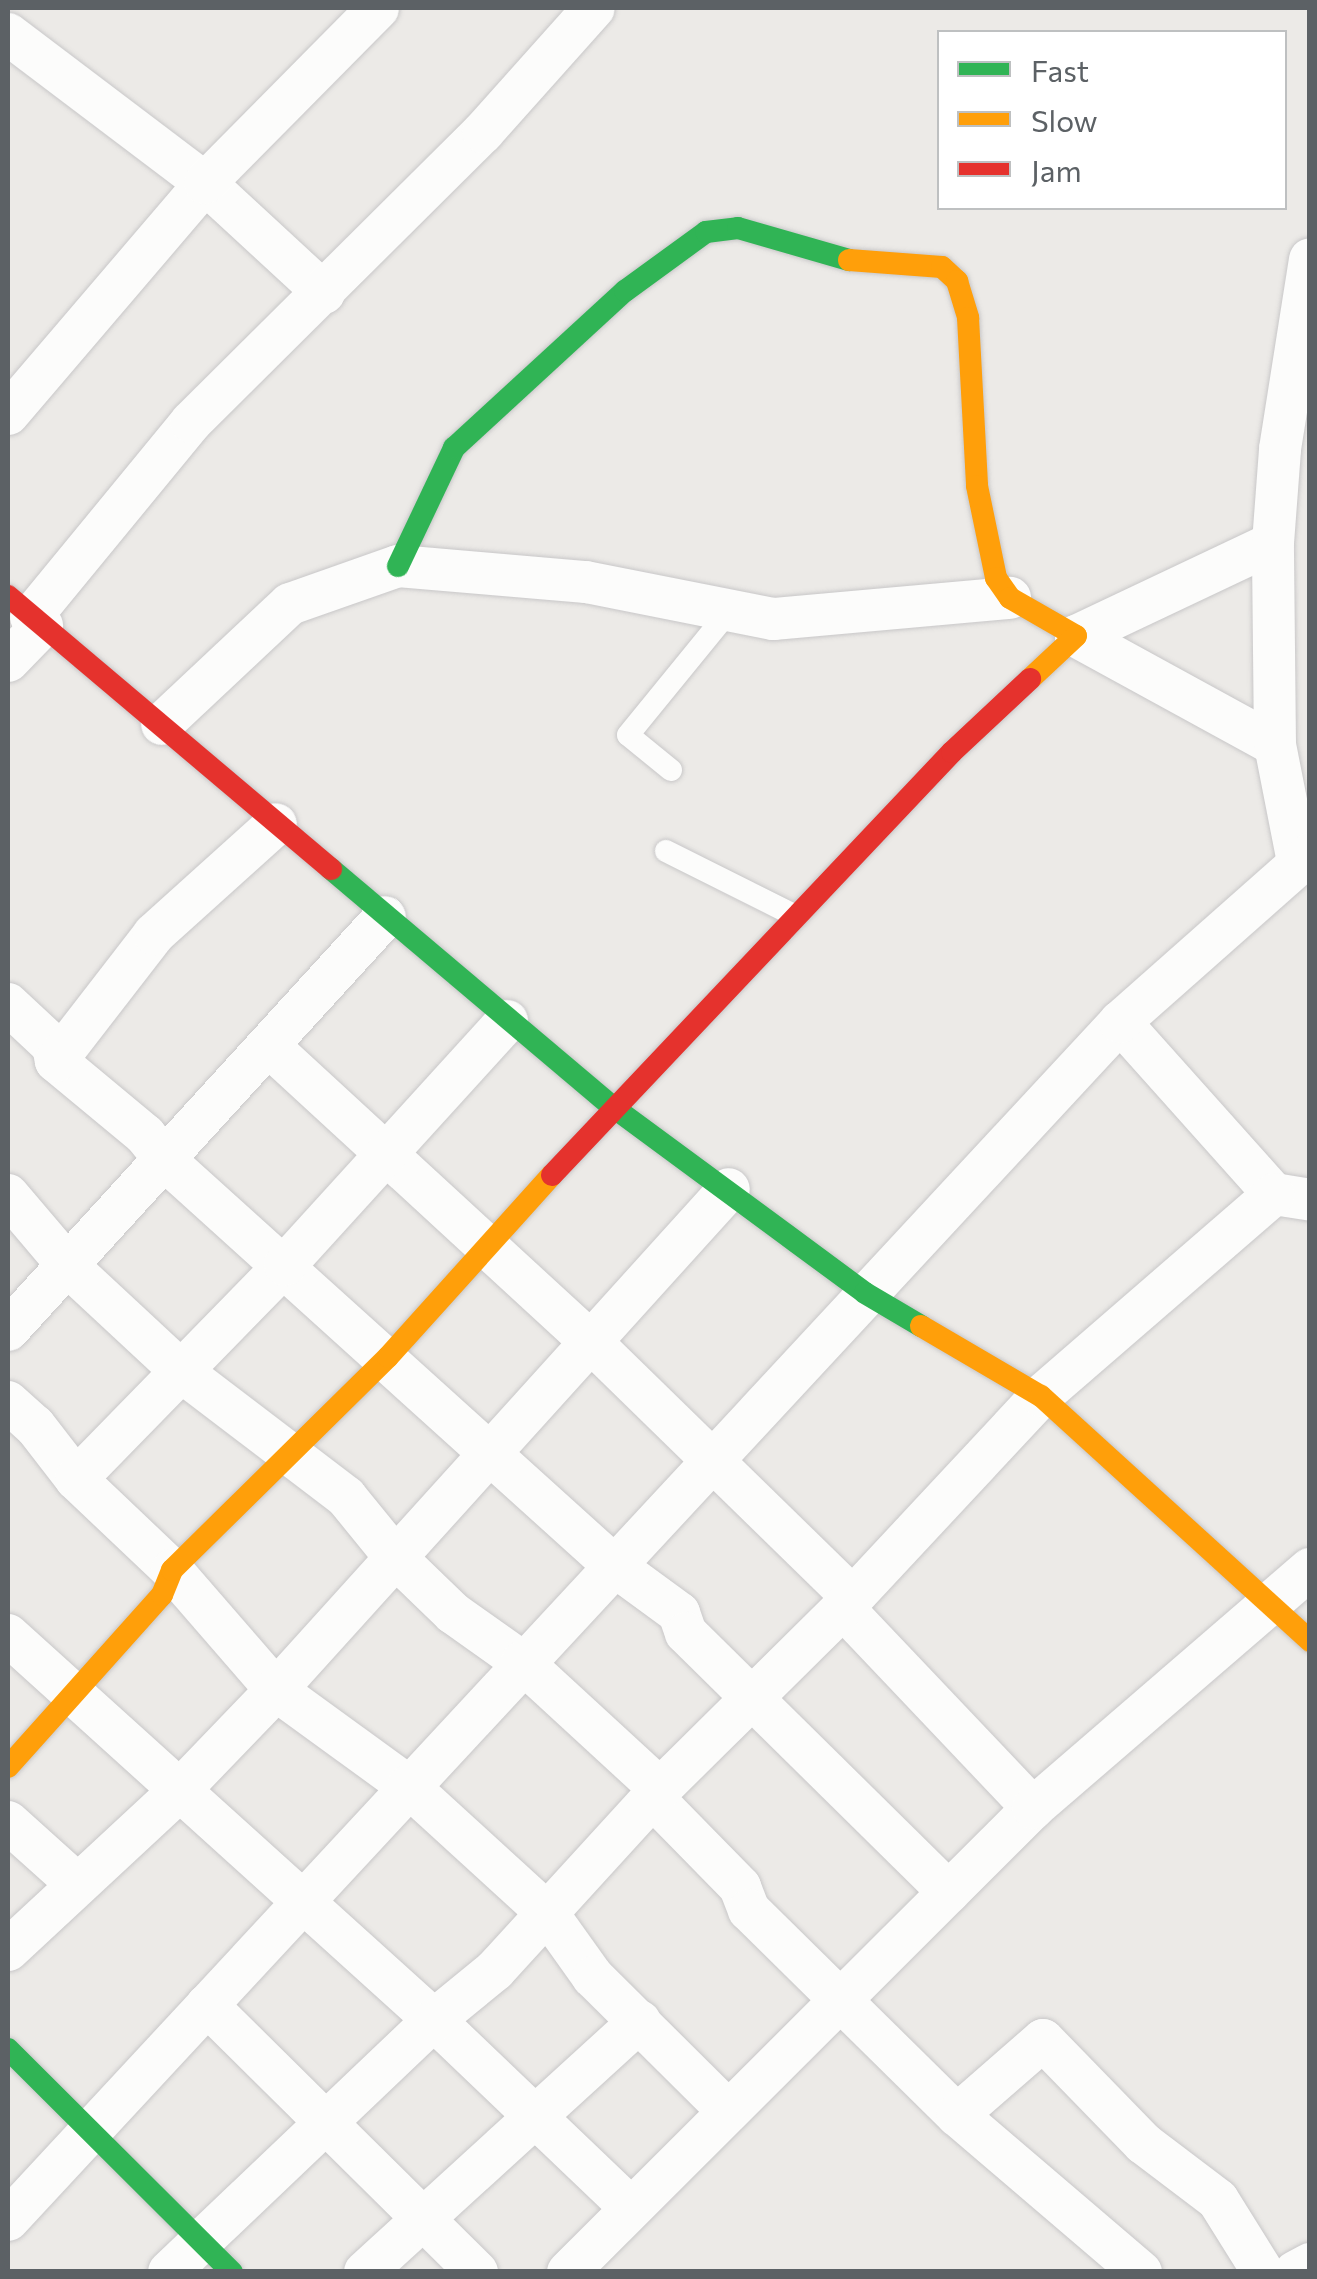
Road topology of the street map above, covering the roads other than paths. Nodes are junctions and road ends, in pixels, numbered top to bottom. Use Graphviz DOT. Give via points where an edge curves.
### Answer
graph roads {
  1 [pos="378,8"];
  2 [pos="594,8"];
  3 [pos="8,34"];
  4 [pos="205,182"];
  5 [pos="1310,259"];
  6 [pos="324,293"];
  7 [pos="8,414"];
  8 [pos="1273,543"];
  9 [pos="398,566"];
  10 [pos="1010,598"];
  11 [pos="729,611"];
  12 [pos="27,613"];
  13 [pos="1076,636"];
  14 [pos="8,661"];
  15 [pos="162,724"];
  16 [pos="1275,745"];
  17 [pos="671,770"];
  18 [pos="276,824"];
  19 [pos="666,851"];
  20 [pos="1304,858"];
  21 [pos="796,916"];
  22 [pos="386,917"];
  23 [pos="8,1004"];
  24 [pos="507,1021"];
  25 [pos="1120,1022"];
  26 [pos="271,1048"];
  27 [pos="56,1062"];
  28 [pos="613,1107"];
  29 [pos="389,1154"];
  30 [pos="167,1162"];
  31 [pos="729,1190"];
  32 [pos="8,1195"];
  33 [pos="1291,1197"];
  34 [pos="486,1244"];
  35 [pos="285,1265"];
  36 [pos="69,1266"];
  37 [pos="865,1293"];
  38 [pos="8,1330"];
  39 [pos="593,1344"];
  40 [pos="388,1357"];
  41 [pos="182,1372"];
  42 [pos="1042,1396"];
  43 [pos="8,1402"];
  44 [pos="492,1452"];
  45 [pos="288,1454"];
  46 [pos="712,1459"];
  47 [pos="76,1479"];
  48 [pos="395,1557"];
  49 [pos="612,1564"];
  50 [pos="1310,1569"];
  51 [pos="172,1570"];
  52 [pos="848,1603"];
  53 [pos="1268,1603"];
  54 [pos="8,1635"];
  55 [pos="1310,1641"];
  56 [pos="522,1662"];
  57 [pos="276,1690"];
  58 [pos="72,1694"];
  59 [pos="753,1697"];
  60 [pos="8,1767"];
  61 [pos="408,1786"];
  62 [pos="178,1792"];
  63 [pos="656,1793"];
  64 [pos="1033,1808"];
  65 [pos="8,1822"];
  66 [pos="76,1883"];
  67 [pos="950,1892"];
  68 [pos="300,1905"];
  69 [pos="548,1914"];
  70 [pos="8,1950"];
  71 [pos="844,2001"];
  72 [pos="206,2005"];
  73 [pos="434,2020"];
  74 [pos="640,2021"];
  75 [pos="8,2049"];
  76 [pos="727,2110"];
  77 [pos="957,2115"];
  78 [pos="532,2117"];
  79 [pos="326,2125"];
  80 [pos="89,2128"];
  81 [pos="631,2208"];
  82 [pos="8,2220"];
  83 [pos="424,2220"];
  84 [pos="197,2239"];
  85 [pos="1310,2264"];
  86 [pos="170,2272"];
  87 [pos="232,2272"];
  88 [pos="366,2272"];
  89 [pos="477,2272"];
  90 [pos="568,2272"];
  91 [pos="1141,2272"];
  92 [pos="1263,2272"];
  93 [pos="1295,2272"];
  1 -- 4 [label="street"];
  2 -- 6 [label="street"];
  3 -- 4 [label="street"];
  4 -- 6 [label="street"];
  4 -- 7 [label="street"];
  5 -- 8 [label="street" via="1291,362"];
  6 -- 12 [label="street" via="191,422"];
  8 -- 13 [label="street"];
  8 -- 16 [label="street"];
  9 -- 10 [label="street" via="454,448 613,301 720,227 845,260 942,267 956,281 968,318 977,486 996,578"];
  9 -- 11 [label="street" via="586,582"];
  9 -- 15 [label="street" via="290,604"];
  10 -- 11 [label="street" via="800,620"];
  10 -- 13 [label="street"];
  11 -- 17 [label="lane" via="628,735"];
  12 -- 14 [label="street"];
  12 -- 15 [label="street"];
  13 -- 16 [label="street"];
  13 -- 21 [label="street" via="952,752"];
  15 -- 18 [label="street"];
  16 -- 20 [label="street"];
  18 -- 22 [label="street"];
  18 -- 27 [label="street" via="154,934"];
  19 -- 21 [label="lane"];
  20 -- 25 [label="street"];
  21 -- 28 [label="street"];
  22 -- 24 [label="street"];
  22 -- 26 [label="street"];
  23 -- 27 [label="street" via="52,1046"];
  24 -- 28 [label="street"];
  24 -- 29 [label="street"];
  25 -- 33 [label="street"];
  25 -- 37 [label="street"];
  26 -- 29 [label="street"];
  26 -- 30 [label="street"];
  27 -- 30 [label="street" via="145,1135"];
  28 -- 31 [label="street"];
  28 -- 34 [label="street"];
  29 -- 34 [label="street"];
  29 -- 35 [label="street"];
  30 -- 35 [label="street"];
  30 -- 36 [label="street"];
  31 -- 37 [label="street"];
  31 -- 39 [label="street"];
  32 -- 36 [label="street"];
  33 -- 42 [label="street"];
  34 -- 39 [label="street"];
  34 -- 40 [label="street"];
  35 -- 40 [label="street"];
  35 -- 41 [label="street"];
  36 -- 38 [label="street"];
  36 -- 41 [label="street"];
  37 -- 42 [label="street"];
  37 -- 46 [label="street"];
  39 -- 44 [label="street"];
  39 -- 46 [label="street"];
  40 -- 44 [label="street"];
  40 -- 45 [label="street"];
  41 -- 45 [label="street"];
  41 -- 47 [label="street"];
  42 -- 52 [label="street"];
  42 -- 53 [label="street"];
  43 -- 47 [label="street"];
  44 -- 48 [label="street"];
  44 -- 49 [label="street"];
  45 -- 48 [label="street" via="346,1497"];
  45 -- 51 [label="street"];
  46 -- 49 [label="street"];
  46 -- 52 [label="street"];
  47 -- 51 [label="street"];
  48 -- 56 [label="street" via="453,1613"];
  48 -- 57 [label="street"];
  49 -- 56 [label="street"];
  49 -- 59 [label="street" via="680,1613 686,1633"];
  50 -- 53 [label="street"];
  51 -- 57 [label="street"];
  51 -- 58 [label="street" via="162,1595"];
  52 -- 59 [label="street"];
  52 -- 64 [label="street"];
  53 -- 55 [label="street"];
  53 -- 64 [label="street"];
  54 -- 58 [label="street"];
  56 -- 61 [label="street"];
  56 -- 63 [label="street"];
  57 -- 61 [label="street"];
  57 -- 62 [label="street"];
  58 -- 60 [label="street"];
  58 -- 62 [label="street"];
  59 -- 63 [label="street"];
  59 -- 67 [label="street"];
  61 -- 68 [label="street"];
  61 -- 69 [label="street"];
  62 -- 66 [label="street"];
  62 -- 68 [label="street"];
  63 -- 69 [label="street"];
  63 -- 71 [label="street" via="740,1887 749,1910"];
  64 -- 67 [label="street"];
  65 -- 66 [label="street"];
  66 -- 70 [label="street"];
  67 -- 71 [label="street"];
  68 -- 72 [label="street"];
  68 -- 73 [label="street"];
  69 -- 73 [label="street" via="496,1970"];
  69 -- 74 [label="street" via="593,1977"];
  71 -- 76 [label="street"];
  71 -- 77 [label="street"];
  72 -- 79 [label="street"];
  72 -- 80 [label="street"];
  73 -- 78 [label="street"];
  73 -- 79 [label="street"];
  74 -- 76 [label="street"];
  74 -- 78 [label="street"];
  75 -- 80 [label="street"];
  76 -- 81 [label="street"];
  77 -- 91 [label="street"];
  77 -- 92 [label="street" via="1043,2040 1143,2143 1218,2200"];
  78 -- 81 [label="street"];
  78 -- 83 [label="street"];
  79 -- 83 [label="street"];
  79 -- 84 [label="street"];
  80 -- 82 [label="street"];
  80 -- 84 [label="street"];
  81 -- 90 [label="street"];
  83 -- 88 [label="street"];
  83 -- 89 [label="street"];
  84 -- 86 [label="street"];
  84 -- 87 [label="street"];
  85 -- 93 [label="street"];
}
